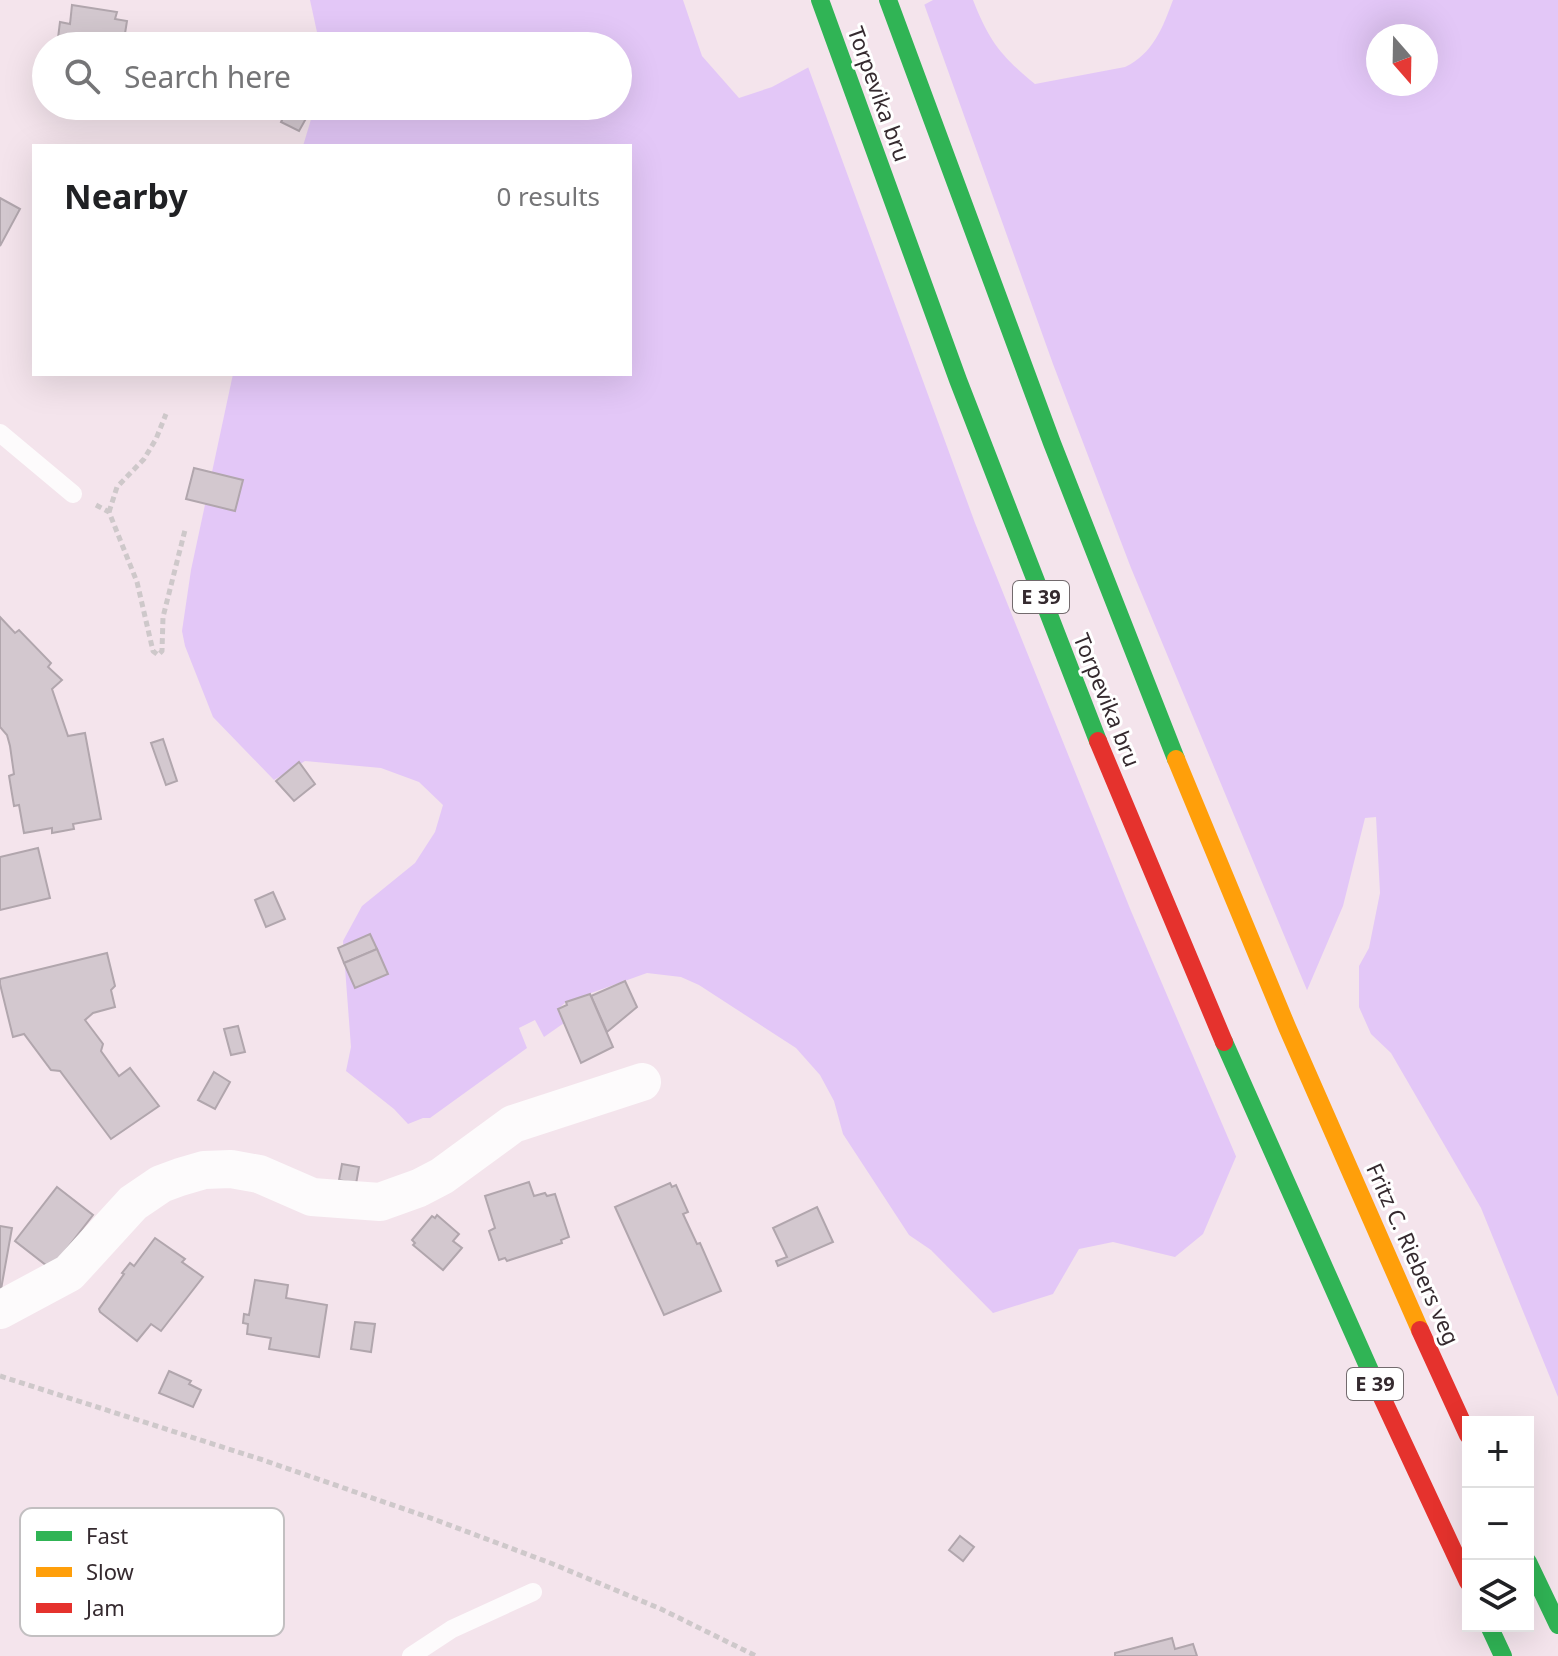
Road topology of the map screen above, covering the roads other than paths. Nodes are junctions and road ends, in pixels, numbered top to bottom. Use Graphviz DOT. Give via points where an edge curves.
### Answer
graph roads {
  1 [pos="820,0"];
  2 [pos="888,0"];
  3 [pos="0,433"];
  4 [pos="73,494"];
  5 [pos="642,1082"];
  6 [pos="1315,1092"];
  7 [pos="0,1310"];
  8 [pos="1462,1422"];
  9 [pos="1462,1569"];
  10 [pos="1534,1575"];
  11 [pos="533,1592"];
  12 [pos="1558,1625"];
  13 [pos="1492,1632"];
  14 [pos="411,1656"];
  15 [pos="1503,1656"];
  1 -- 9 [label="highway, Torpevika bru / E 39" via="958,384 1110,771 1286,1184"];
  2 -- 6 [label="highway, Torpevika bru / E 39" via="1101,575"];
  3 -- 4 [label="lane"];
  5 -- 7 [label="street" via="513,1124 442,1176 380,1202 312,1197 259,1174 231,1169 170,1180 133,1203 69,1273"];
  6 -- 8 [label="highway, Fritz C. Riebers veg / E 39"];
  10 -- 12 [label="highway"];
  11 -- 14 [label="lane" via="452,1629"];
  13 -- 15 [label="highway"];
}
